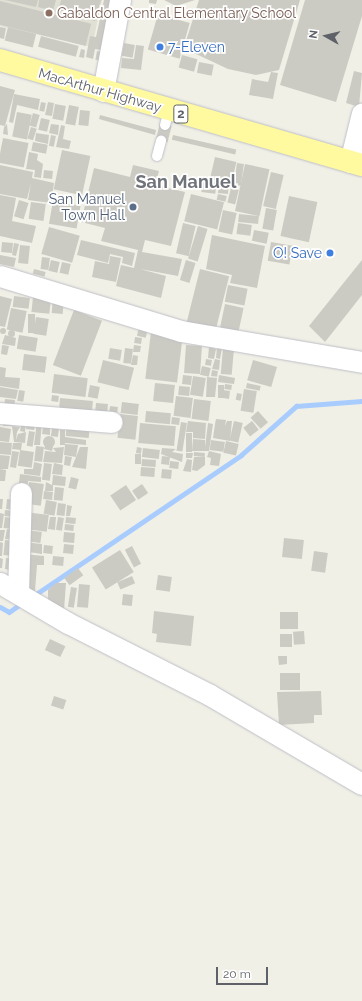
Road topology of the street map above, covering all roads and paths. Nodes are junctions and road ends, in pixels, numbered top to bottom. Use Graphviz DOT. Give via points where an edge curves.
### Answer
graph roads {
  1 [pos="120,0"];
  2 [pos="0,60"];
  3 [pos="103,92"];
  4 [pos="362,113"];
  5 [pos="161,141"];
  6 [pos="157,156"];
  7 [pos="356,164"];
  8 [pos="0,276"];
  9 [pos="361,362"];
  10 [pos="0,413"];
  11 [pos="112,422"];
  12 [pos="21,493"];
  13 [pos="0,584"];
  14 [pos="18,593"];
  15 [pos="362,784"];
  1 -- 3 [label="street"];
  2 -- 3 [label="highway, MacArthur Highway / 2"];
  3 -- 7 [label="highway, MacArthur Highway / 2" via="167,117"];
  4 -- 7 [label="street"];
  5 -- 6 [label="lane"];
  8 -- 9 [label="street" via="181,330"];
  10 -- 11 [label="street"];
  12 -- 14 [label="street"];
  13 -- 14 [label="street"];
  14 -- 15 [label="street" via="74,626 210,694"];
}
